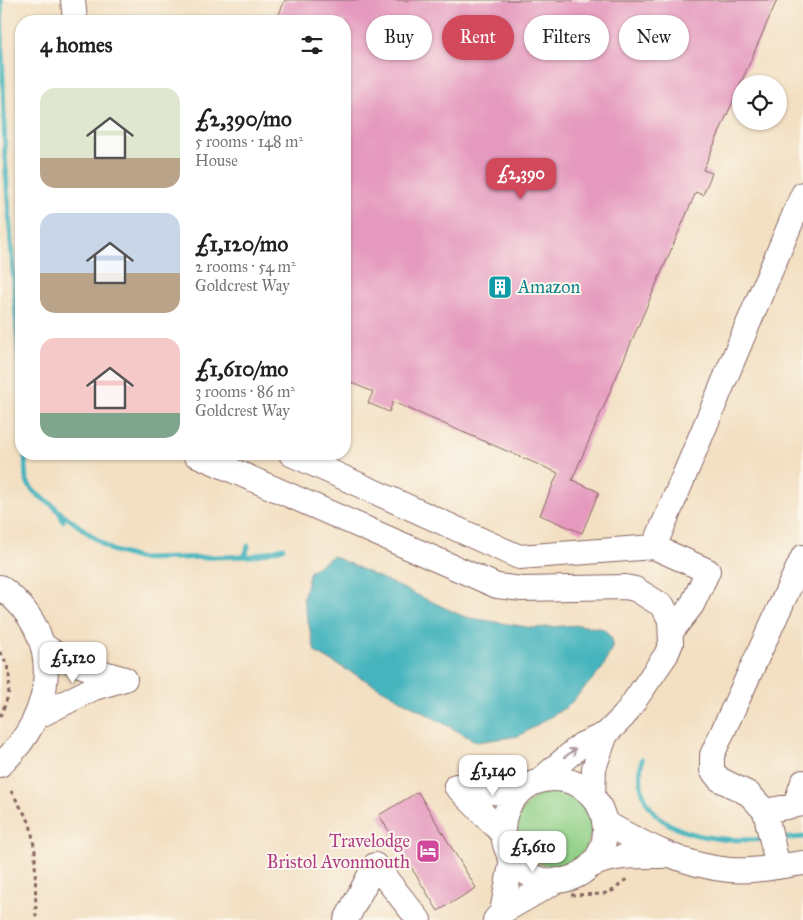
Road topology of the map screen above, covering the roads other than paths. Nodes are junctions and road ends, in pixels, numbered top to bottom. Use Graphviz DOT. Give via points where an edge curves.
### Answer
graph roads {
  1 [pos="73,0"];
  2 [pos="74,15"];
  3 [pos="803,194"];
  4 [pos="209,460"];
  5 [pos="304,460"];
  6 [pos="654,547"];
  7 [pos="803,557"];
  8 [pos="0,587"];
  9 [pos="671,632"];
  10 [pos="43,645"];
  11 [pos="37,717"];
  12 [pos="606,734"];
  13 [pos="0,765"];
  14 [pos="539,781"];
  15 [pos="803,782"];
  16 [pos="518,793"];
  17 [pos="593,797"];
  18 [pos="799,805"];
  19 [pos="604,822"];
  20 [pos="503,834"];
  21 [pos="772,839"];
  22 [pos="671,856"];
  23 [pos="512,859"];
  24 [pos="803,863"];
  25 [pos="590,866"];
  26 [pos="562,888"];
  27 [pos="498,916"];
  28 [pos="355,917"];
  29 [pos="419,920"];
  1 -- 2 [label="street"];
  3 -- 6 [label="street"];
  4 -- 9 [label="street" via="497,586 635,589 662,606 670,620"];
  5 -- 6 [label="street" via="519,557"];
  6 -- 9 [label="street" via="708,571 692,606"];
  7 -- 21 [label="street" via="712,755 712,770 719,779 749,794"];
  8 -- 10 [label="street" via="27,614"];
  9 -- 12 [label="street" via="666,655 624,716"];
  10 -- 11 [label="street" via="47,667 45,693"];
  10 -- 11 [label="street" via="75,664 125,679 94,688"];
  11 -- 13 [label="street" via="20,746"];
  14 -- 12 [label="street, one-way" via="581,745"];
  12 -- 17 [label="street" via="594,768"];
  14 -- 16 [label="street"];
  14 -- 17 [label="street" via="568,781"];
  15 -- 18 [label="street"];
  16 -- 20 [label="street" via="509,805"];
  16 -- 20 [label="street" via="456,786"];
  17 -- 19 [label="street"];
  18 -- 21 [label="street"];
  19 -- 22 [label="street"];
  19 -- 25 [label="street" via="604,838"];
  20 -- 23 [label="street"];
  21 -- 22 [label="street" via="730,870"];
  21 -- 24 [label="street"];
  22 -- 25 [label="street" via="623,856"];
  23 -- 26 [label="street" via="525,872"];
  23 -- 27 [label="street"];
  25 -- 26 [label="street"];
  26 -- 27 [label="street"];
  28 -- 29 [label="street" via="375,865"];
}
